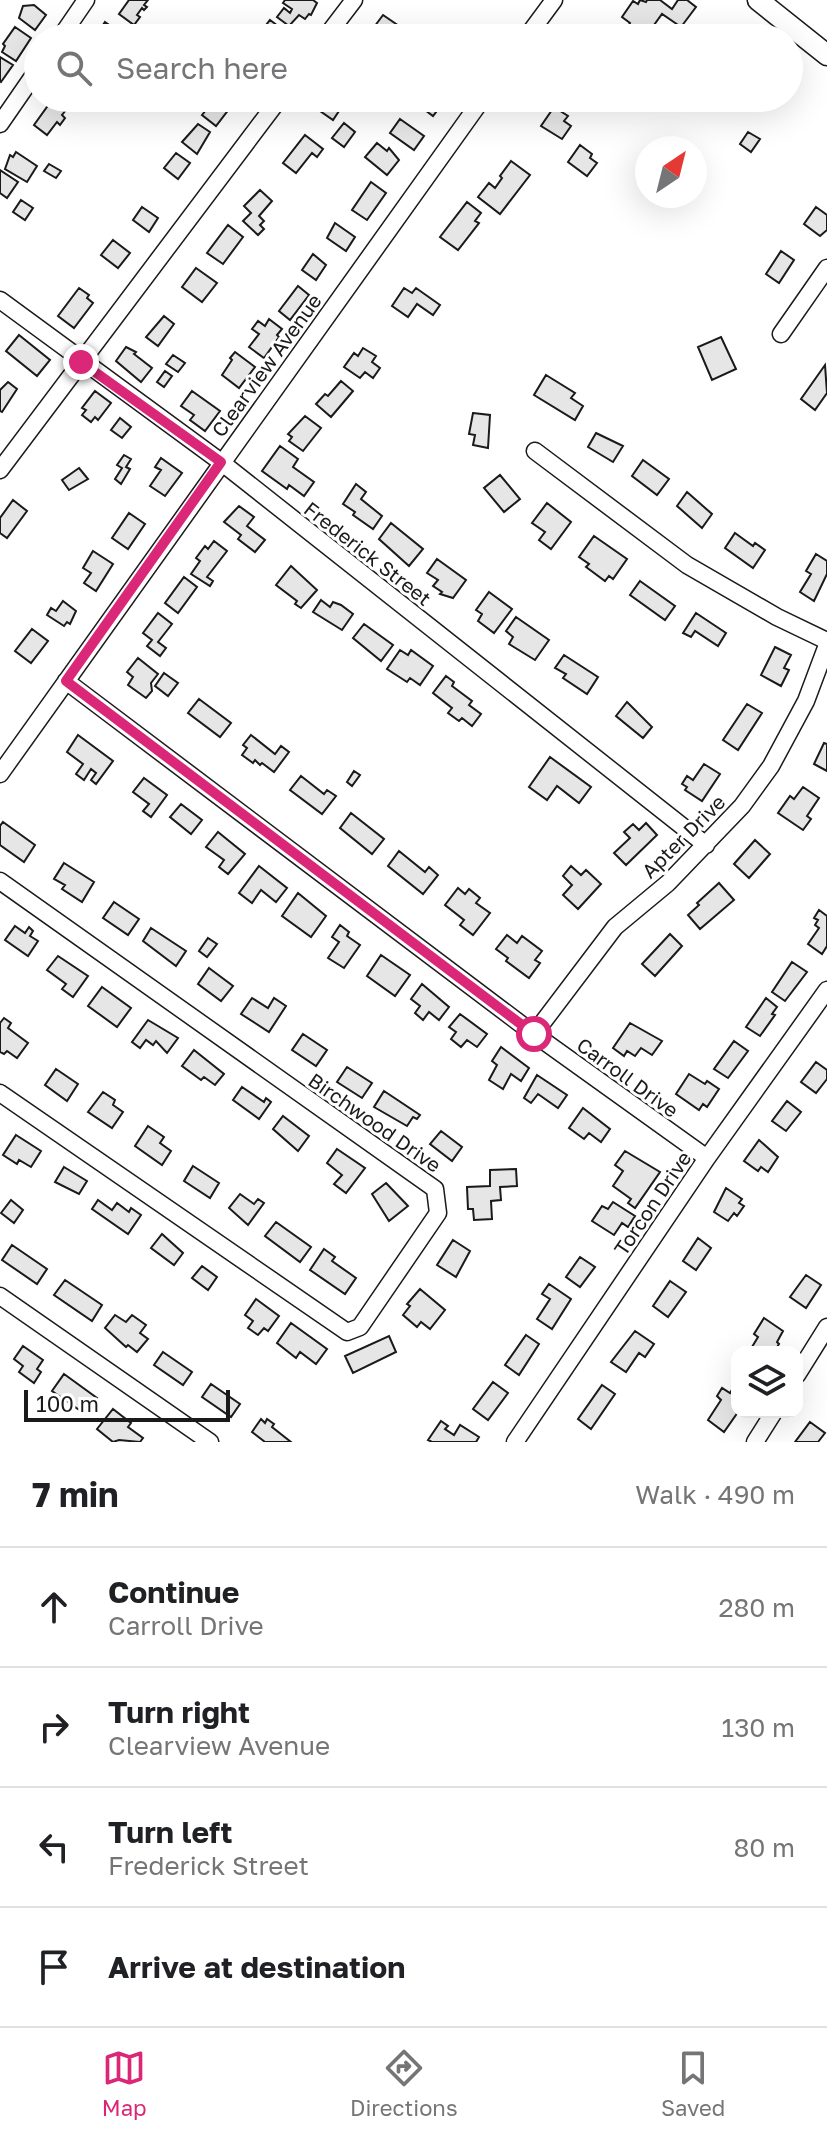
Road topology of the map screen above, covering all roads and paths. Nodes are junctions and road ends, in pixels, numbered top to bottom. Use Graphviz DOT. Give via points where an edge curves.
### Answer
graph roads {
  1 [pos="86,0"];
  2 [pos="354,0"];
  3 [pos="554,0"];
  4 [pos="758,0"];
  5 [pos="70,24"];
  6 [pos="336,24"];
  7 [pos="536,24"];
  8 [pos="788,24"];
  9 [pos="803,36"];
  10 [pos="827,55"];
  11 [pos="24,89"];
  12 [pos="269,112"];
  13 [pos="473,112"];
  14 [pos="0,124"];
  15 [pos="827,268"];
  16 [pos="0,300"];
  17 [pos="781,334"];
  18 [pos="81,362"];
  19 [pos="535,451"];
  20 [pos="221,462"];
  21 [pos="0,470"];
  22 [pos="827,643"];
  23 [pos="66,681"];
  24 [pos="0,774"];
  25 [pos="706,845"];
  26 [pos="0,881"];
  27 [pos="827,990"];
  28 [pos="534,1034"];
  29 [pos="0,1093"];
  30 [pos="707,1158"];
  31 [pos="0,1296"];
  32 [pos="827,1327"];
  33 [pos="803,1365"];
  34 [pos="770,1418"];
  35 [pos="210,1442"];
  36 [pos="515,1442"];
  37 [pos="755,1442"];
  1 -- 5 [label="street"];
  2 -- 6 [label="street"];
  3 -- 7 [label="street"];
  4 -- 8 [label="main road"];
  9 -- 10 [label="main road"];
  11 -- 14 [label="street"];
  12 -- 18 [label="street"];
  13 -- 20 [label="street, Clearview Avenue"];
  15 -- 17 [label="street"];
  16 -- 18 [label="street, Frederick Street"];
  18 -- 20 [label="street, Frederick Street"];
  18 -- 21 [label="street"];
  19 -- 22 [label="street" via="687,565"];
  20 -- 23 [label="street, Clearview Avenue"];
  20 -- 25 [label="street, Frederick Street"];
  22 -- 25 [label="street, Apter Drive" via="806,701 771,766"];
  23 -- 24 [label="street, Clearview Avenue"];
  23 -- 28 [label="street, Carroll Drive"];
  25 -- 28 [label="street, Apter Drive" via="615,927"];
  26 -- 29 [label="street, Birchwood Drive" via="435,1189 438,1213 360,1327 347,1332"];
  27 -- 30 [label="street, Torcon Drive"];
  28 -- 30 [label="street, Carroll Drive"];
  30 -- 36 [label="street, Torcon Drive"];
  31 -- 35 [label="street"];
  32 -- 33 [label="street"];
  34 -- 37 [label="street"];
}
